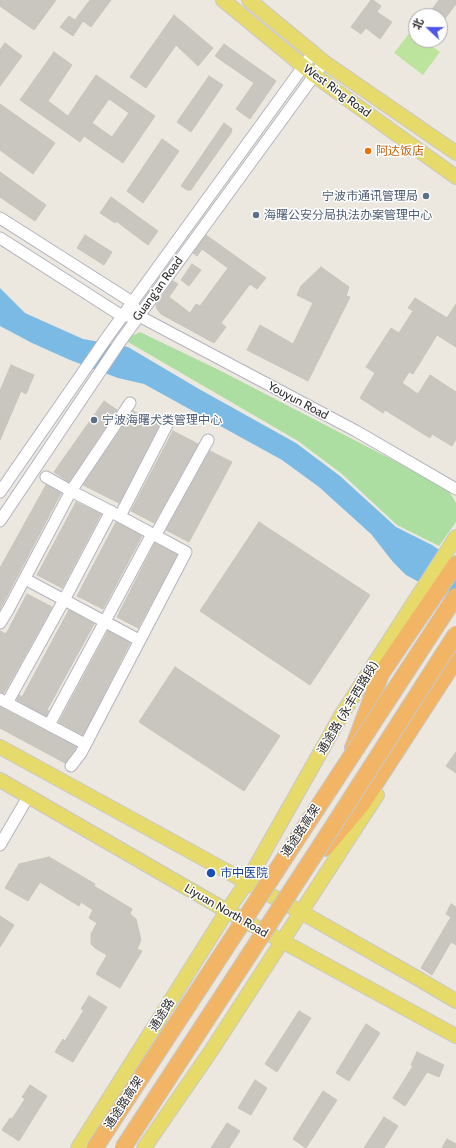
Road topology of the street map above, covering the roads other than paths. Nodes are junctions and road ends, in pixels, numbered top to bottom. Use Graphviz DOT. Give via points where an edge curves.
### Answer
graph roads {
  1 [pos="223,0"];
  2 [pos="248,0"];
  3 [pos="313,53"];
  4 [pos="324,62"];
  5 [pos="309,71"];
  6 [pos="456,153"];
  7 [pos="456,177"];
  8 [pos="0,218"];
  9 [pos="0,238"];
  10 [pos="132,302"];
  11 [pos="122,316"];
  12 [pos="138,316"];
  13 [pos="130,404"];
  14 [pos="169,421"];
  15 [pos="208,440"];
  16 [pos="46,477"];
  17 [pos="2,486"];
  18 [pos="456,489"];
  19 [pos="70,491"];
  20 [pos="20,492"];
  21 [pos="115,514"];
  22 [pos="0,520"];
  23 [pos="154,535"];
  24 [pos="456,537"];
  25 [pos="451,558"];
  26 [pos="25,579"];
  27 [pos="456,596"];
  28 [pos="64,600"];
  29 [pos="104,622"];
  30 [pos="0,623"];
  31 [pos="456,634"];
  32 [pos="139,640"];
  33 [pos="456,659"];
  34 [pos="456,673"];
  35 [pos="4,701"];
  36 [pos="49,725"];
  37 [pos="85,744"];
  38 [pos="0,747"];
  39 [pos="348,759"];
  40 [pos="71,766"];
  41 [pos="0,780"];
  42 [pos="28,797"];
  43 [pos="0,845"];
  44 [pos="247,882"];
  45 [pos="294,887"];
  46 [pos="227,912"];
  47 [pos="301,912"];
  48 [pos="282,942"];
  49 [pos="456,1001"];
  50 [pos="456,1036"];
  51 [pos="78,1148"];
  52 [pos="95,1148"];
  53 [pos="123,1148"];
  54 [pos="144,1148"];
  1 -- 5 [label="main road, West Ring Road"];
  2 -- 3 [label="main road"];
  3 -- 4 [label="main road"];
  3 -- 5 [label="street, Guang'an Road"];
  4 -- 5 [label="street, Guang'an Road"];
  4 -- 6 [label="main road"];
  5 -- 7 [label="main road, West Ring Road"];
  5 -- 10 [label="street, Guang'an Road"];
  5 -- 12 [label="street, Guang'an Road"];
  8 -- 10 [label="street"];
  9 -- 11 [label="street"];
  10 -- 11 [label="street, Guang'an Road"];
  10 -- 12 [label="street"];
  11 -- 12 [label="street, Youyun Road"];
  11 -- 17 [label="street, Guang'an Road"];
  12 -- 18 [label="street, Youyun Road" via="356,431"];
  12 -- 20 [label="street, Guang'an Road"];
  13 -- 19 [label="street"];
  14 -- 21 [label="street"];
  15 -- 23 [label="street"];
  16 -- 19 [label="street"];
  17 -- 20 [label="street"];
  19 -- 21 [label="street"];
  19 -- 26 [label="street"];
  20 -- 22 [label="street, Guang'an Road"];
  21 -- 23 [label="street"];
  21 -- 28 [label="street"];
  23 -- 29 [label="street"];
  23 -- 32 [label="street" via="186,552"];
  24 -- 25 [label="main road, 通途路 (永丰西路段)"];
  25 -- 39 [label="highway" via="381,674"];
  25 -- 44 [label="main road, 通途路 (永丰西路段)" via="424,586 342,714"];
  26 -- 28 [label="street"];
  26 -- 30 [label="street"];
  27 -- 39 [label="highway, 通途路高架, bridge"];
  28 -- 29 [label="street"];
  28 -- 35 [label="street"];
  29 -- 32 [label="street"];
  29 -- 36 [label="street"];
  31 -- 45 [label="highway, 通途路高架, bridge"];
  32 -- 37 [label="street"];
  33 -- 45 [label="highway, bridge" via="362,804"];
  34 -- 47 [label="main road"];
  35 -- 36 [label="street"];
  36 -- 37 [label="street"];
  37 -- 40 [label="street"];
  38 -- 44 [label="main road"];
  39 -- 52 [label="highway, 通途路高架, bridge"];
  41 -- 42 [label="main road, Liyuan North Road"];
  42 -- 43 [label="street"];
  42 -- 46 [label="main road, Liyuan North Road"];
  44 -- 46 [label="main road, 通途路"];
  44 -- 47 [label="main road"];
  45 -- 53 [label="highway, 通途路高架, bridge"];
  46 -- 48 [label="main road, Liyuan North Road"];
  46 -- 51 [label="main road, 通途路"];
  47 -- 48 [label="main road"];
  47 -- 49 [label="main road"];
  48 -- 50 [label="main road, Liyuan North Road"];
  48 -- 54 [label="main road"];
}
